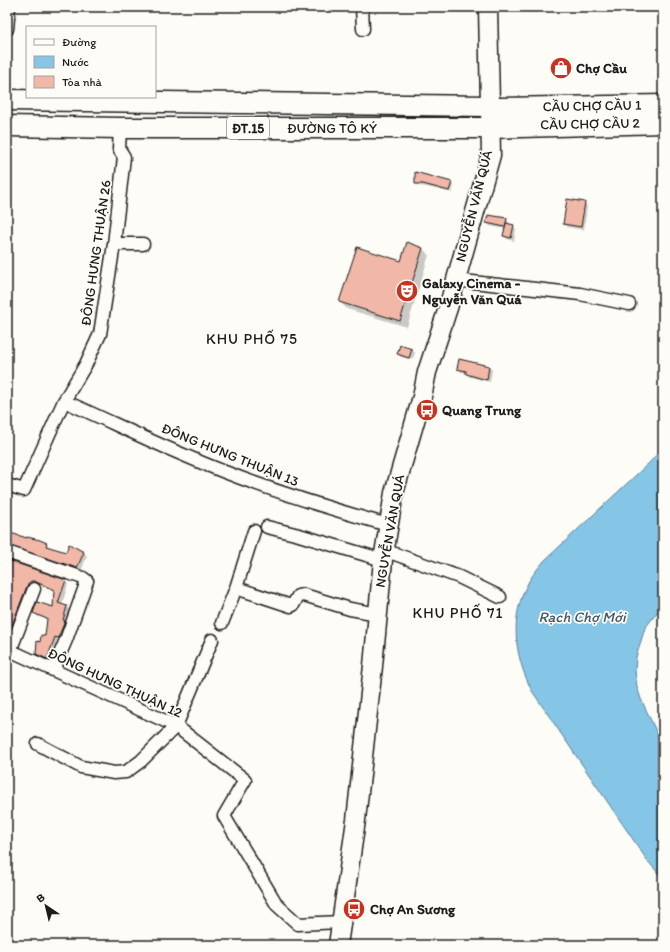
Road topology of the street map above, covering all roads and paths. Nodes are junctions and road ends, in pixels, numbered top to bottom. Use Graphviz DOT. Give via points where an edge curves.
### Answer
graph roads {
  1 [pos="9,7"];
  2 [pos="362,7"];
  3 [pos="488,7"];
  4 [pos="7,29"];
  5 [pos="363,29"];
  6 [pos="7,100"];
  7 [pos="663,105"];
  8 [pos="489,106"];
  9 [pos="520,117"];
  10 [pos="663,123"];
  11 [pos="7,126"];
  12 [pos="120,128"];
  13 [pos="489,128"];
  14 [pos="114,244"];
  15 [pos="143,244"];
  16 [pos="455,280"];
  17 [pos="629,304"];
  18 [pos="64,401"];
  19 [pos="7,485"];
  20 [pos="388,525"];
  21 [pos="267,527"];
  22 [pos="254,531"];
  23 [pos="7,552"];
  24 [pos="383,555"];
  25 [pos="236,588"];
  26 [pos="34,589"];
  27 [pos="500,597"];
  28 [pos="378,614"];
  29 [pos="222,623"];
  30 [pos="212,640"];
  31 [pos="8,650"];
  32 [pos="53,670"];
  33 [pos="176,726"];
  34 [pos="38,744"];
  35 [pos="340,922"];
  36 [pos="338,945"];
  1 -- 4 [label="street"];
  2 -- 5 [label="street"];
  3 -- 8 [label="main road, NGUYỄN VĂN QUÁ"];
  6 -- 8 [label="main road, ĐƯỜNG TÔ KÝ / ĐT.15"];
  7 -- 9 [label="main road, CẦU CHỢ CẦU 1"];
  8 -- 9 [label="main road"];
  8 -- 13 [label="main road, NGUYỄN VĂN QUÁ"];
  9 -- 10 [label="main road, CẦU CHỢ CẦU 2"];
  9 -- 13 [label="main road"];
  11 -- 12 [label="main road, ĐƯỜNG TÔ KÝ / ĐT.15"];
  12 -- 13 [label="main road, ĐƯỜNG TÔ KÝ / ĐT.15"];
  12 -- 14 [label="street, ĐÔNG HƯNG THUẬN 26" via="119,149 124,157"];
  13 -- 16 [label="main road, NGUYỄN VĂN QUÁ" via="490,155"];
  14 -- 15 [label="street"];
  14 -- 18 [label="street, ĐÔNG HƯNG THUẬN 26" via="100,334"];
  16 -- 17 [label="street" via="580,294"];
  16 -- 20 [label="main road, NGUYỄN VĂN QUÁ" via="427,372 394,493"];
  18 -- 19 [label="street, ĐÔNG HƯNG THUẬN 26" via="24,490"];
  18 -- 20 [label="street, ĐÔNG HƯNG THUẬN 13" via="187,457 328,508"];
  20 -- 24 [label="main road, NGUYỄN VĂN QUÁ"];
  21 -- 24 [label="street"];
  22 -- 25 [label="street"];
  23 -- 32 [label="street" via="87,581"];
  24 -- 27 [label="street" via="459,578"];
  24 -- 28 [label="main road, NGUYỄN VĂN QUÁ"];
  25 -- 28 [label="street" via="291,606 298,596 304,595"];
  25 -- 29 [label="street"];
  26 -- 31 [label="street"];
  28 -- 35 [label="main road, NGUYỄN VĂN QUÁ" via="356,820"];
  30 -- 33 [label="street"];
  31 -- 32 [label="street, ĐÔNG HƯNG THUẬN 12"];
  32 -- 33 [label="street, ĐÔNG HƯNG THUẬN 12"];
  33 -- 34 [label="street" via="141,761 126,772 114,773 81,767"];
  33 -- 35 [label="street, ĐÔNG HƯNG THUẬN 12" via="245,780 224,816 277,905 298,924"];
  35 -- 36 [label="main road, NGUYỄN VĂN QUÁ"];
}
